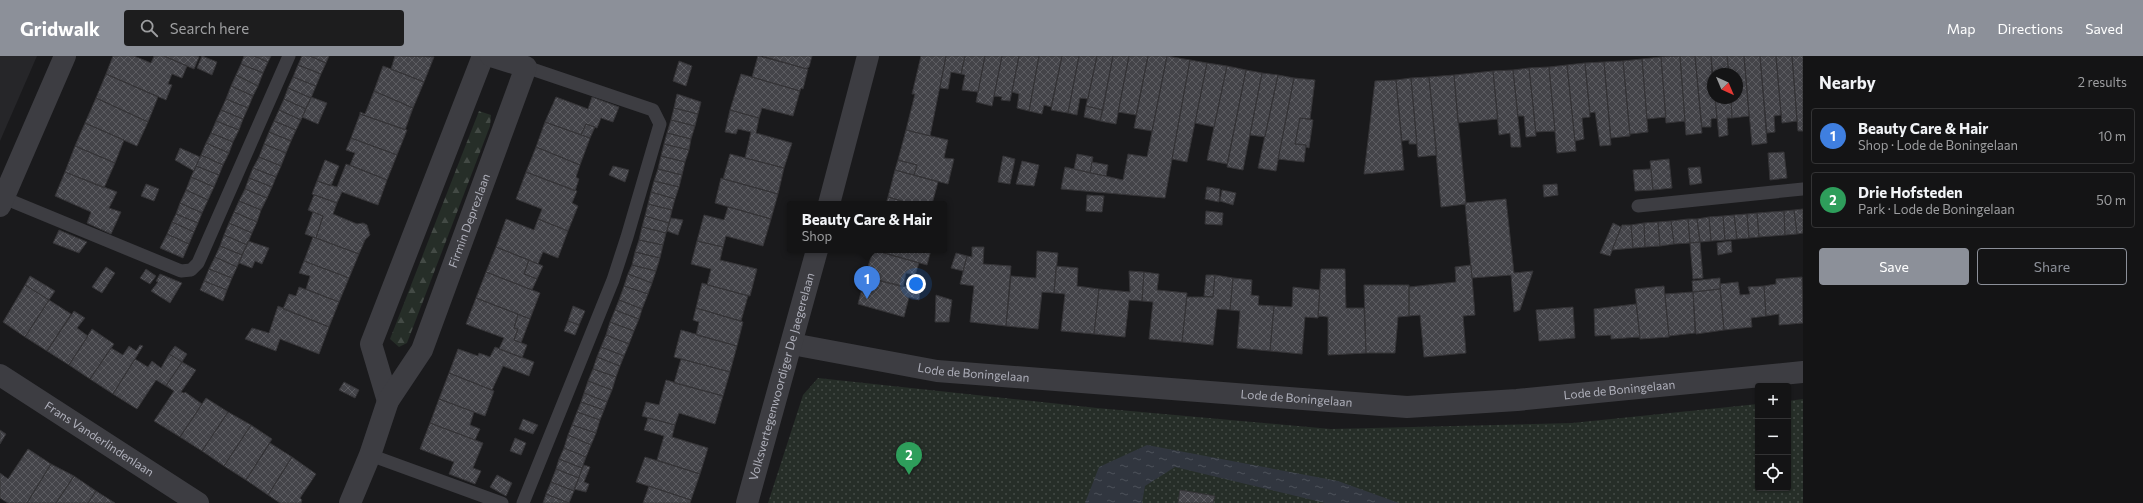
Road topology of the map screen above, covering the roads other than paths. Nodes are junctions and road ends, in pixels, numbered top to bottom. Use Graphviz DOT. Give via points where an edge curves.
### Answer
graph roads {
  1 [pos="65,56"];
  2 [pos="289,56"];
  3 [pos="483,56"];
  4 [pos="491,56"];
  5 [pos="868,56"];
  6 [pos="526,67"];
  7 [pos="1803,189"];
  8 [pos="830,201"];
  9 [pos="2,202"];
  10 [pos="1638,206"];
  11 [pos="816,253"];
  12 [pos="792,344"];
  13 [pos="1803,372"];
  14 [pos="0,375"];
  15 [pos="388,401"];
  16 [pos="370,455"];
  17 [pos="198,503"];
  18 [pos="350,503"];
  19 [pos="502,503"];
  20 [pos="523,503"];
  21 [pos="747,503"];
  1 -- 9 [label="street"];
  2 -- 9 [label="lane" via="198,263 192,270 181,271"];
  3 -- 15 [label="street" via="371,344"];
  4 -- 6 [label="street"];
  5 -- 8 [label="street"];
  6 -- 15 [label="street, Firmin Deprezlaan" via="422,350"];
  6 -- 20 [label="lane" via="653,110 660,124 613,280"];
  7 -- 10 [label="lane"];
  11 -- 12 [label="street, Volksvertegenwoordiger De Jaegerelaan"];
  12 -- 13 [label="street, Lode de Boningelaan" via="937,371 1407,407 1517,400"];
  12 -- 21 [label="street, Volksvertegenwoordiger De Jaegerelaan"];
  14 -- 17 [label="street, Frans Vanderlindenlaan"];
  15 -- 16 [label="street, Firmin Deprezlaan"];
  16 -- 18 [label="street, Firmin Deprezlaan"];
  16 -- 19 [label="lane"];
}
